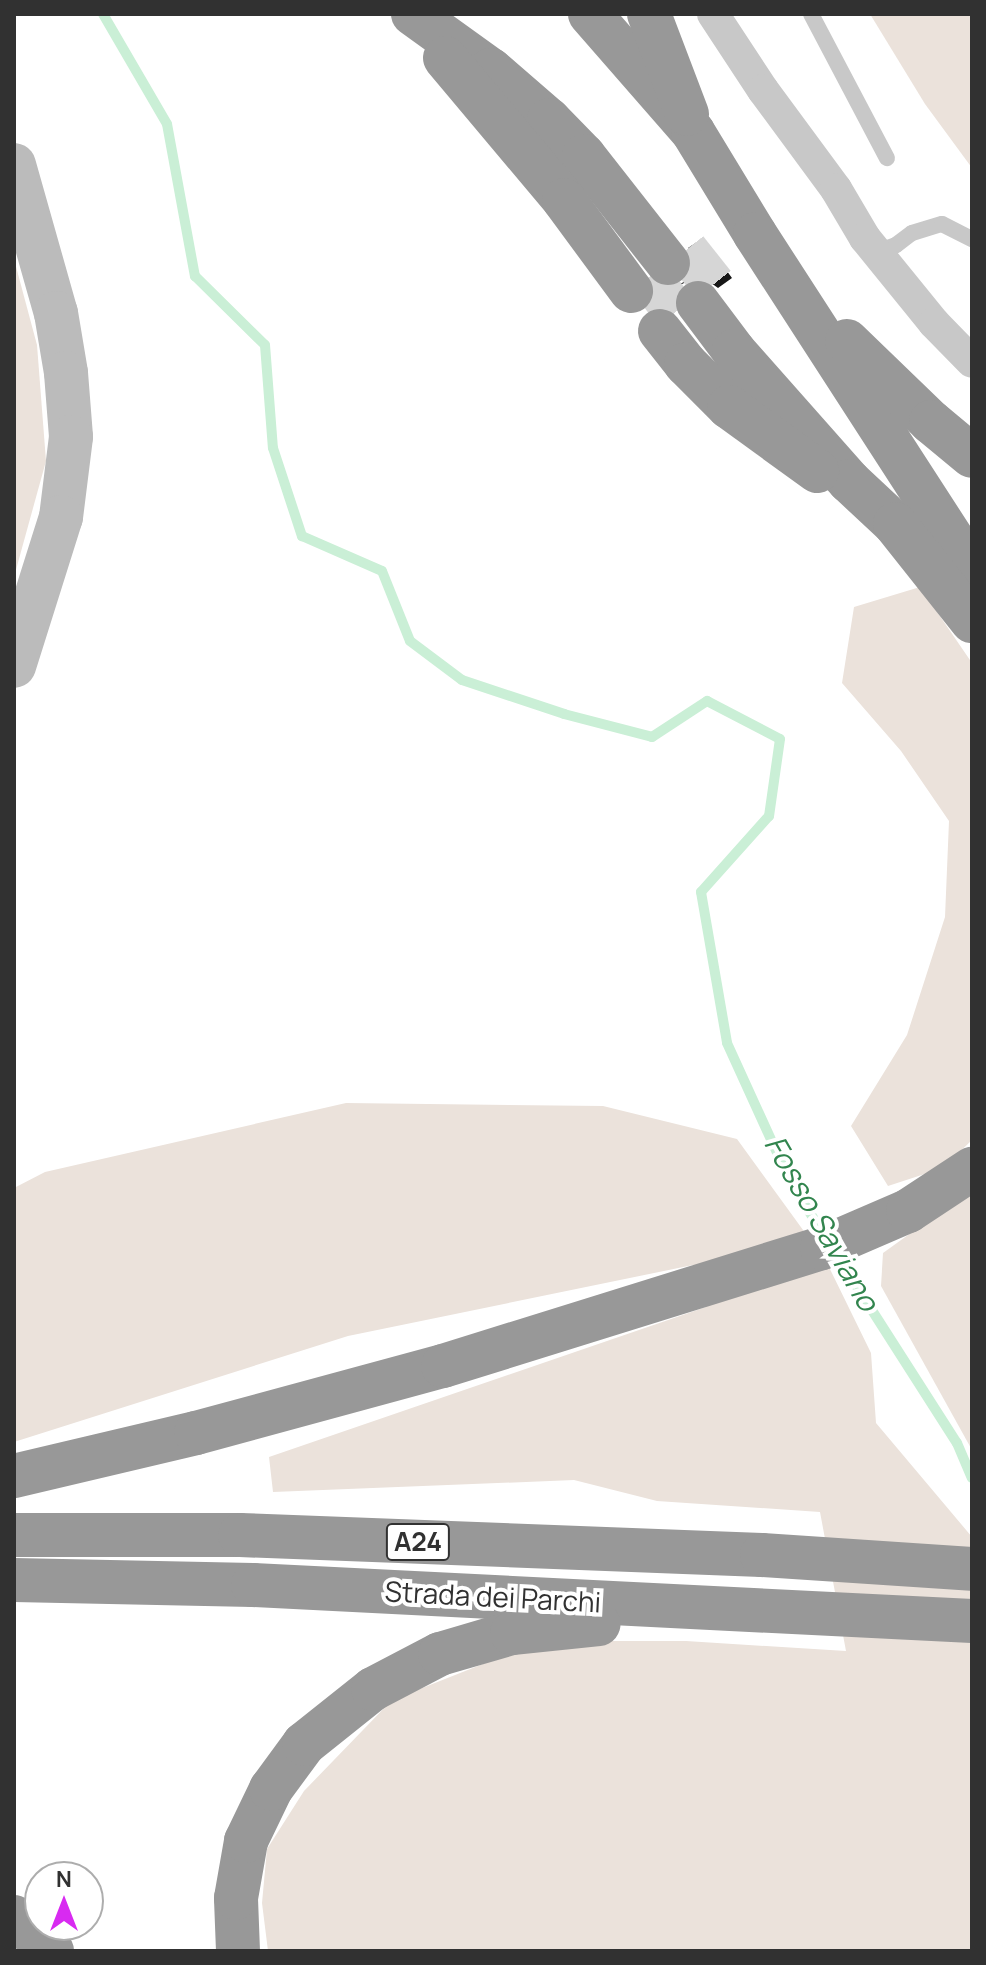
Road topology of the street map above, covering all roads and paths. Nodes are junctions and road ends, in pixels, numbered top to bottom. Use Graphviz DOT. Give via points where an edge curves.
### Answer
graph roads {
  1 [pos="590,14"];
  2 [pos="649,14"];
  3 [pos="713,14"];
  4 [pos="811,14"];
  5 [pos="414,17"];
  6 [pos="693,132"];
  7 [pos="887,158"];
  8 [pos="14,165"];
  9 [pos="755,234"];
  10 [pos="972,239"];
  11 [pos="876,252"];
  12 [pos="688,310"];
  13 [pos="972,362"];
  14 [pos="972,456"];
  15 [pos="895,524"];
  16 [pos="972,569"];
  17 [pos="972,600"];
  18 [pos="972,621"];
  19 [pos="14,666"];
  20 [pos="960,1178"];
  21 [pos="14,1476"];
  22 [pos="14,1535"];
  23 [pos="972,1569"];
  24 [pos="14,1580"];
  25 [pos="821,1612"];
  26 [pos="972,1621"];
  27 [pos="14,1917"];
  28 [pos="52,1951"];
  29 [pos="238,1951"];
  1 -- 6 [label="highway"];
  2 -- 6 [label="highway"];
  3 -- 11 [label="street"];
  4 -- 7 [label="lane"];
  5 -- 5 [label="highway" via="499,59 568,105 614,156 658,270 564,200"];
  6 -- 9 [label="highway"];
  8 -- 19 [label="main road" via="56,313 71,437 61,517"];
  9 -- 14 [label="highway" via="876,372"];
  9 -- 16 [label="highway"];
  10 -- 11 [label="lane" via="942,224"];
  11 -- 13 [label="street"];
  12 -- 15 [label="highway" via="734,351 849,481"];
  12 -- 15 [label="highway" via="785,385"];
  12 -- 15 [label="highway" via="686,364 742,418"];
  15 -- 17 [label="highway"];
  15 -- 18 [label="highway"];
  20 -- 21 [label="highway" via="853,1237 689,1290 282,1411"];
  22 -- 23 [label="highway, Strada dei Parchi / A24" via="240,1535 822,1558"];
  24 -- 25 [label="highway, Strada dei Parchi / A24" via="253,1585"];
  25 -- 26 [label="highway, Strada dei Parchi / A24"];
  25 -- 29 [label="highway" via="544,1628 461,1646 396,1675 304,1744 261,1806 241,1859 235,1919"];
  27 -- 28 [label="highway"];
}
